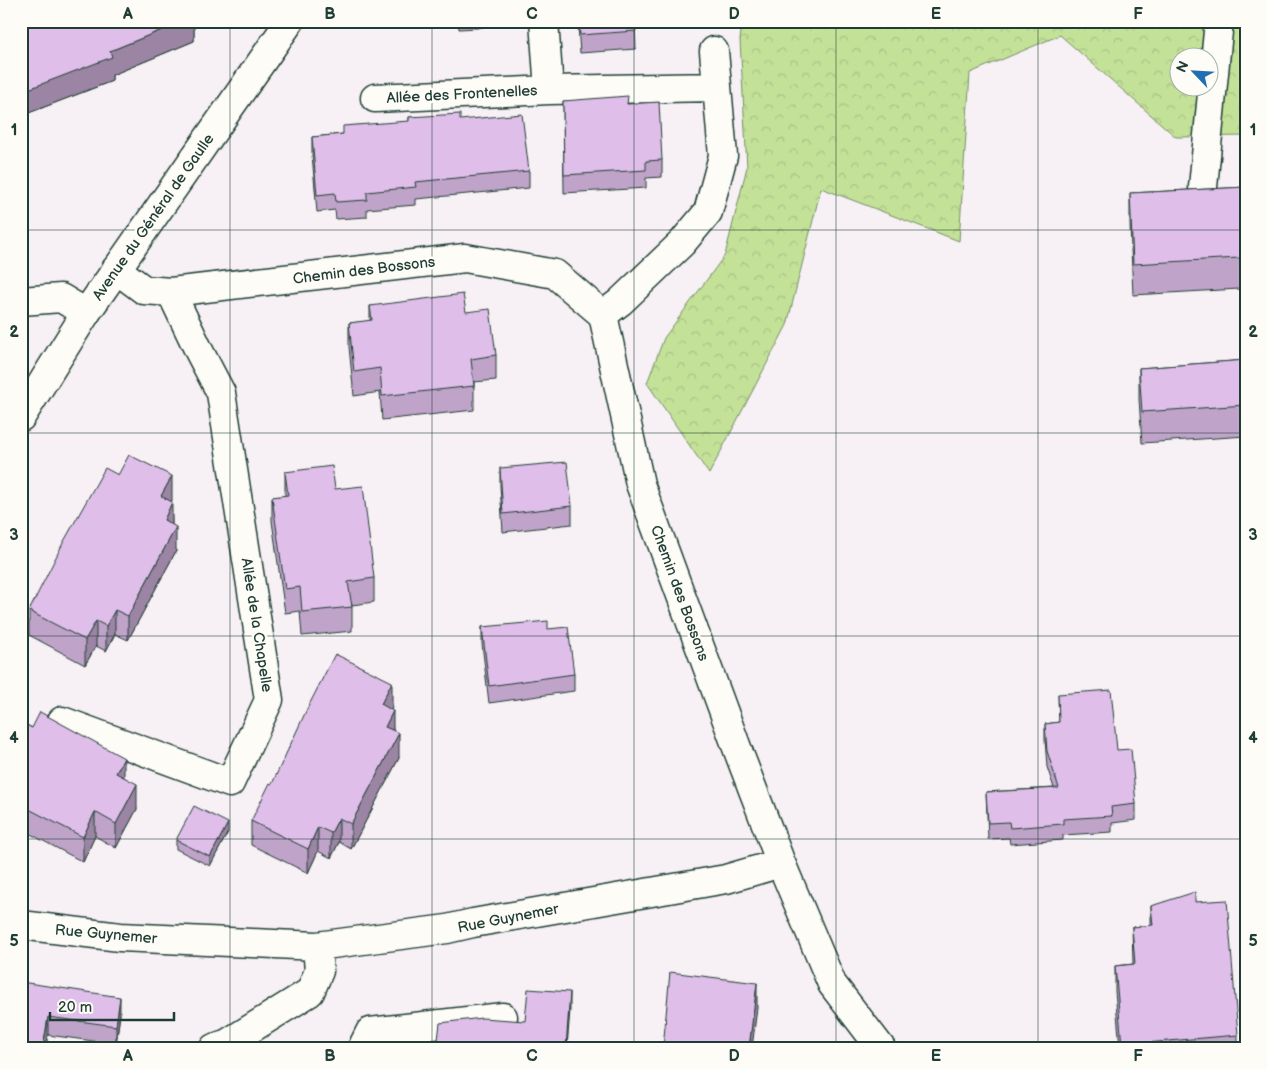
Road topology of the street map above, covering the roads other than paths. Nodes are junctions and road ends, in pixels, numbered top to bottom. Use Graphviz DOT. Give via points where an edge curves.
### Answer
graph roads {
  1 [pos="290,21"];
  2 [pos="544,21"];
  3 [pos="1219,21"];
  4 [pos="714,51"];
  5 [pos="718,87"];
  6 [pos="549,90"];
  7 [pos="375,98"];
  8 [pos="1203,187"];
  9 [pos="116,269"];
  10 [pos="171,292"];
  11 [pos="21,301"];
  12 [pos="86,314"];
  13 [pos="603,315"];
  14 [pos="21,417"];
  15 [pos="62,721"];
  16 [pos="781,864"];
  17 [pos="21,925"];
  18 [pos="317,946"];
  19 [pos="503,1017"];
  20 [pos="223,1046"];
  21 [pos="362,1048"];
  22 [pos="880,1048"];
  1 -- 9 [label="street, Avenue du Général de Gaulle"];
  2 -- 6 [label="street, Allée des Frontenelles"];
  3 -- 8 [label="street"];
  4 -- 5 [label="street"];
  5 -- 6 [label="street, Allée des Frontenelles"];
  5 -- 13 [label="street" via="723,156 708,212 682,243"];
  6 -- 7 [label="street, Allée des Frontenelles"];
  9 -- 10 [label="street, Chemin des Bossons" via="144,290"];
  9 -- 12 [label="street, Avenue du Général de Gaulle"];
  10 -- 13 [label="street, Chemin des Bossons" via="465,258 555,274"];
  10 -- 15 [label="street, Allée de la Chapelle" via="221,393 269,700 230,783"];
  11 -- 12 [label="street" via="61,298"];
  12 -- 14 [label="street, Avenue du Général de Gaulle"];
  13 -- 16 [label="street, Chemin des Bossons" via="640,484"];
  16 -- 18 [label="street, Rue Guynemer" via="726,879 447,929"];
  16 -- 22 [label="street" via="832,984"];
  17 -- 18 [label="street, Rue Guynemer" via="120,937"];
  18 -- 20 [label="street" via="318,971 310,992"];
  19 -- 21 [label="street" via="370,1032"];
}
